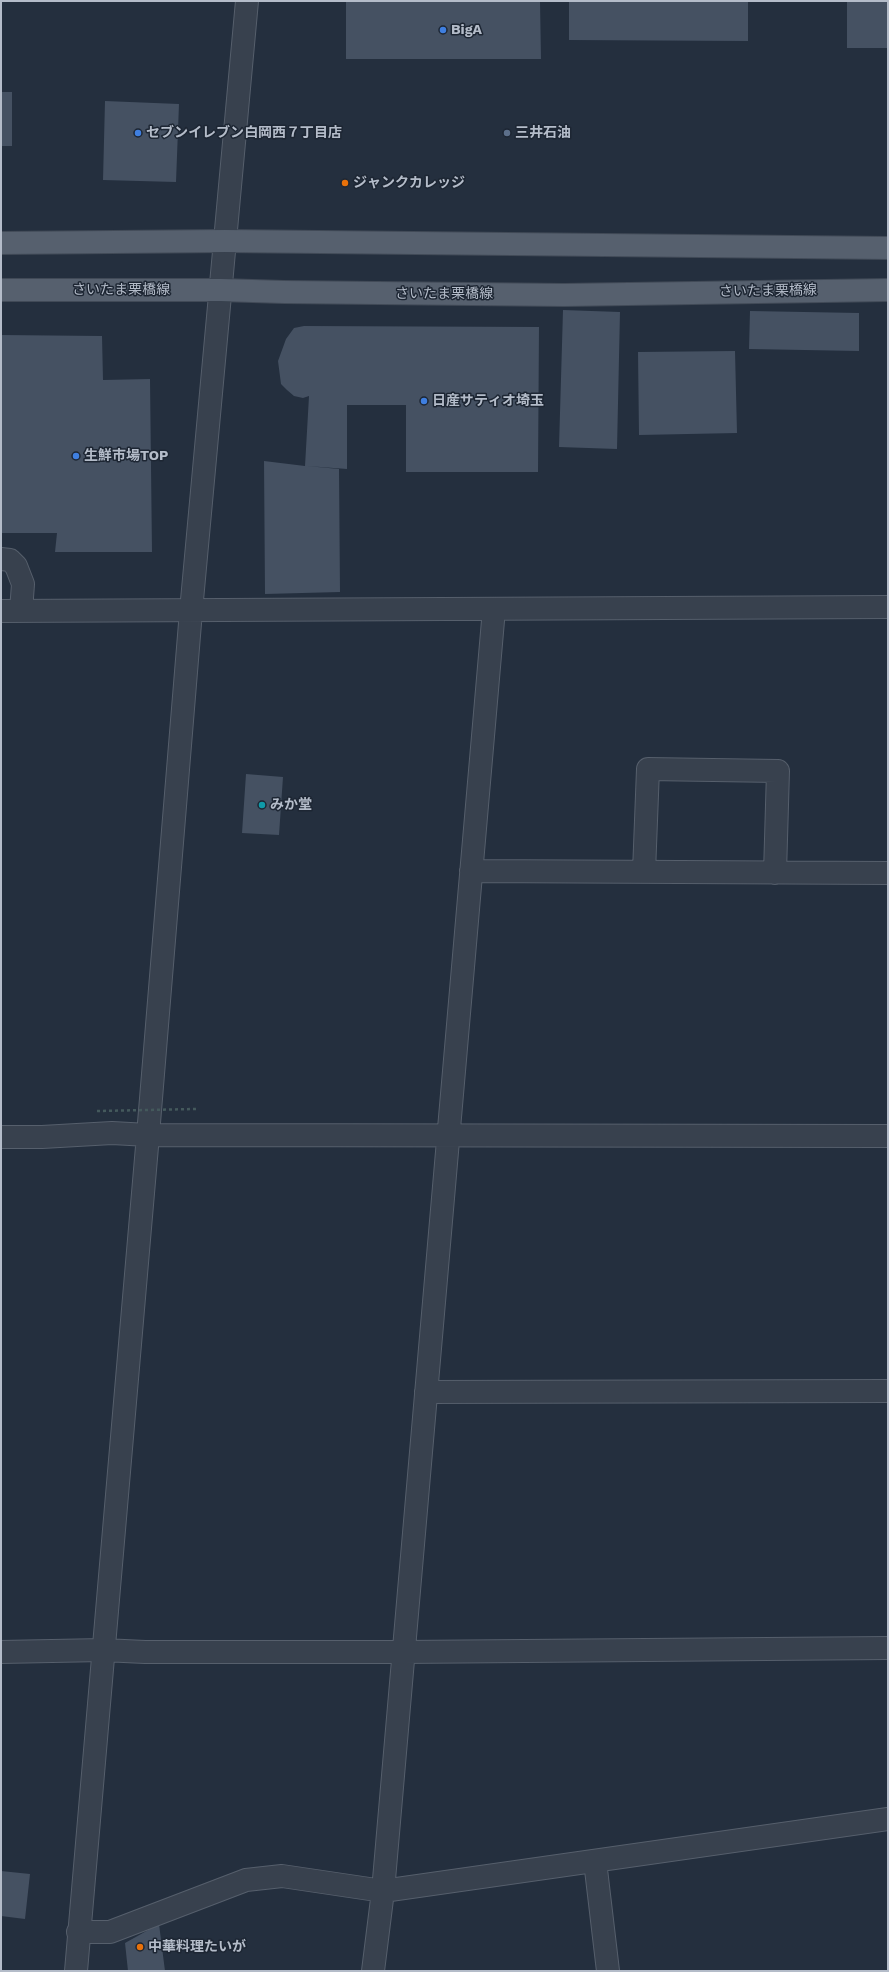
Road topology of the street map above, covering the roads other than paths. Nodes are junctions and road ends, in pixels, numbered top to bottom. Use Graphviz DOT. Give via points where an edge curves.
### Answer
graph roads {
  1 [pos="247,1"];
  2 [pos="225,241"];
  3 [pos="1,243"];
  4 [pos="888,248"];
  5 [pos="1,290"];
  6 [pos="221,290"];
  7 [pos="888,290"];
  8 [pos="1,559"];
  9 [pos="888,606"];
  10 [pos="494,610"];
  11 [pos="11,611"];
  12 [pos="191,612"];
  13 [pos="471,871"];
  14 [pos="644,872"];
  15 [pos="775,873"];
  16 [pos="888,874"];
  17 [pos="148,1134"];
  18 [pos="448,1135"];
  19 [pos="888,1136"];
  20 [pos="1,1137"];
  21 [pos="888,1391"];
  22 [pos="426,1392"];
  23 [pos="888,1648"];
  24 [pos="103,1650"];
  25 [pos="1,1652"];
  26 [pos="403,1652"];
  27 [pos="888,1819"];
  28 [pos="595,1861"];
  29 [pos="383,1892"];
  30 [pos="78,1932"];
  31 [pos="76,1971"];
  32 [pos="373,1971"];
  33 [pos="608,1971"];
  1 -- 2 [label="street"];
  2 -- 3 [label="main road"];
  2 -- 4 [label="main road"];
  2 -- 6 [label="street"];
  5 -- 6 [label="main road, さいたま栗橋線"];
  6 -- 7 [label="main road, さいたま栗橋線" via="564,295"];
  6 -- 12 [label="street"];
  8 -- 11 [label="street" via="10,560 16,566 23,584"];
  9 -- 10 [label="street"];
  10 -- 12 [label="street"];
  10 -- 13 [label="street"];
  11 -- 12 [label="street"];
  12 -- 17 [label="street"];
  13 -- 14 [label="street"];
  13 -- 18 [label="street"];
  14 -- 15 [label="street"];
  14 -- 15 [label="street" via="648,769 778,771"];
  15 -- 16 [label="street"];
  17 -- 18 [label="street"];
  17 -- 20 [label="street" via="112,1132"];
  17 -- 24 [label="street"];
  18 -- 19 [label="street"];
  18 -- 22 [label="street"];
  21 -- 22 [label="street"];
  22 -- 26 [label="street"];
  23 -- 26 [label="street"];
  24 -- 25 [label="street"];
  24 -- 26 [label="street"];
  24 -- 30 [label="street"];
  26 -- 29 [label="street"];
  27 -- 28 [label="street"];
  28 -- 29 [label="street"];
  28 -- 33 [label="street"];
  29 -- 30 [label="street" via="282,1876 246,1880 110,1932"];
  29 -- 32 [label="street"];
  30 -- 31 [label="street"];
}
